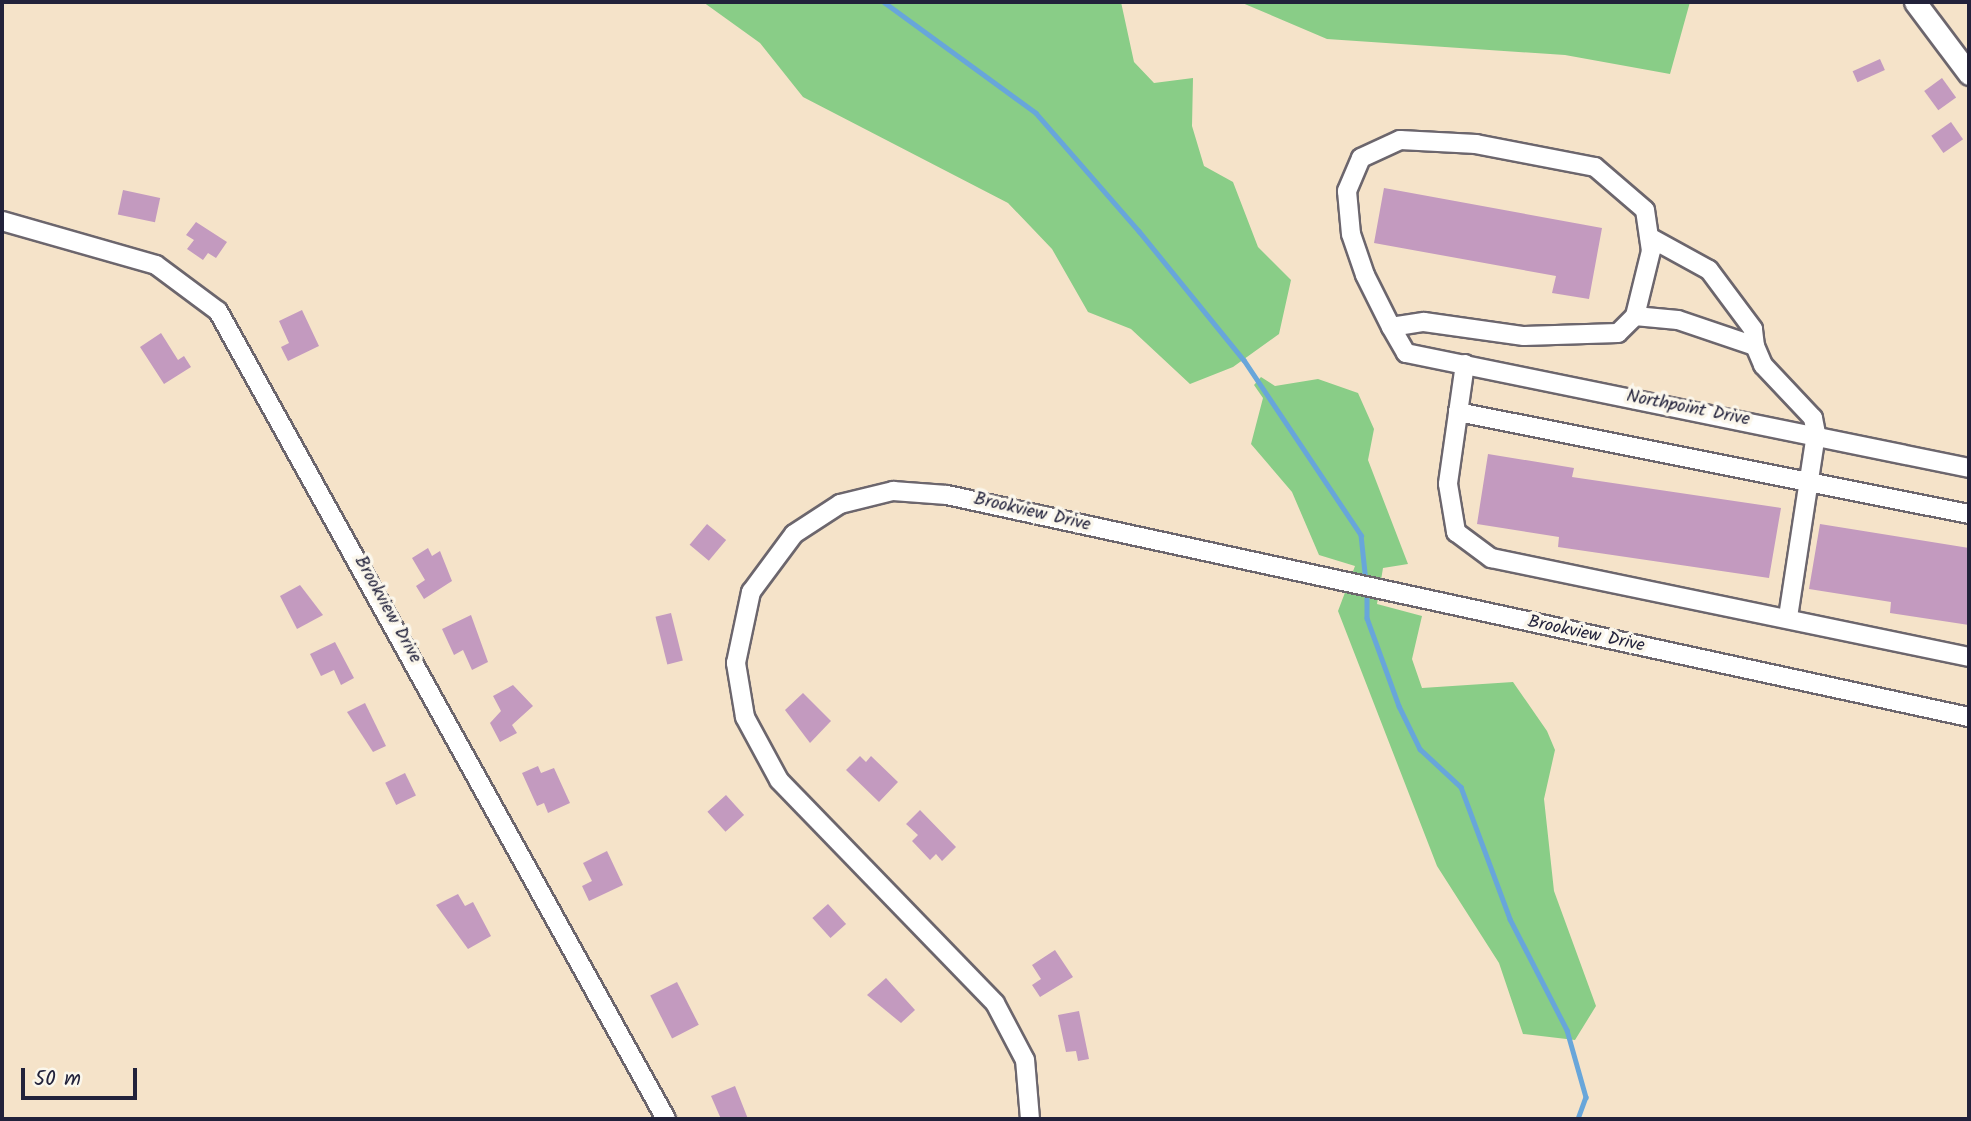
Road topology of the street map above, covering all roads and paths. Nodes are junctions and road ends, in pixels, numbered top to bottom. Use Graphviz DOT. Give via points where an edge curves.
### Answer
graph roads {
  1 [pos="1915,2"];
  2 [pos="1969,74"];
  3 [pos="2,221"];
  4 [pos="1649,237"];
  5 [pos="1634,316"];
  6 [pos="1391,327"];
  7 [pos="1755,345"];
  8 [pos="1465,364"];
  9 [pos="1458,412"];
  10 [pos="1816,434"];
  11 [pos="1969,468"];
  12 [pos="1809,481"];
  13 [pos="1969,514"];
  14 [pos="1788,617"];
  15 [pos="1969,657"];
  16 [pos="1969,717"];
  17 [pos="666,1119"];
  18 [pos="1030,1119"];
  1 -- 2 [label="main road"];
  3 -- 17 [label="street, Brookview Drive" via="156,265 218,311"];
  4 -- 5 [label="street"];
  4 -- 6 [label="street" via="1645,210 1595,167 1475,144 1400,140 1361,158 1347,191 1351,234"];
  4 -- 7 [label="street" via="1709,270 1753,329"];
  5 -- 6 [label="street" via="1618,333 1524,336 1424,322"];
  5 -- 7 [label="street" via="1678,320"];
  6 -- 8 [label="street, Northpoint Drive" via="1406,353"];
  7 -- 10 [label="street" via="1763,365 1813,418"];
  8 -- 9 [label="street"];
  8 -- 10 [label="street, Northpoint Drive"];
  9 -- 12 [label="street"];
  9 -- 14 [label="street" via="1448,484 1456,532 1491,558"];
  10 -- 11 [label="street, Northpoint Drive"];
  10 -- 12 [label="street"];
  12 -- 13 [label="street"];
  12 -- 14 [label="street"];
  14 -- 15 [label="street"];
  16 -- 18 [label="street, Brookview Drive" via="911,490 857,498 823,512 787,540 759,576 742,618 736,663 740,699 760,750 779,780 995,1003 1025,1060"];
}
